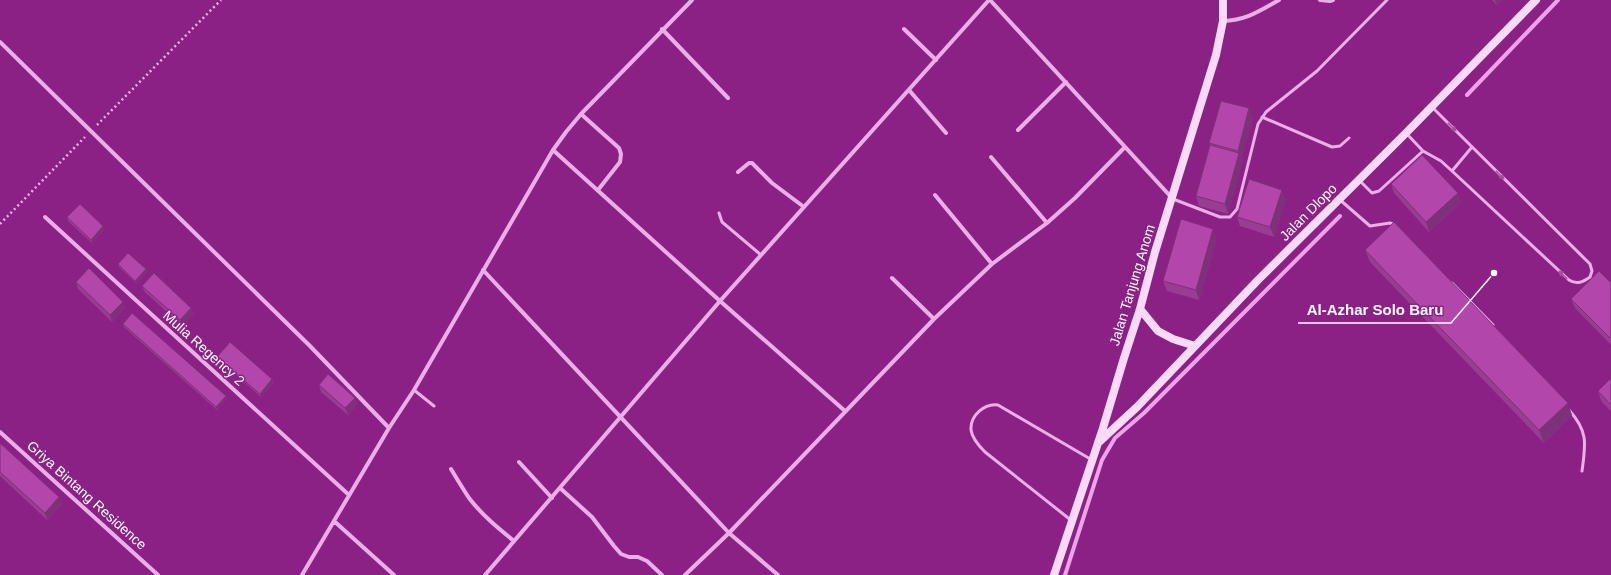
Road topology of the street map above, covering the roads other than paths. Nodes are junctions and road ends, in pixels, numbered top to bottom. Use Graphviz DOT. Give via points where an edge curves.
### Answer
graph roads {
  1 [pos="692,0"];
  2 [pos="989,0"];
  3 [pos="1223,0"];
  4 [pos="1279,0"];
  5 [pos="1320,0"];
  6 [pos="1333,0"];
  7 [pos="1387,0"];
  8 [pos="1536,0"];
  9 [pos="1223,21"];
  10 [pos="662,29"];
  11 [pos="904,29"];
  12 [pos="0,42"];
  13 [pos="936,60"];
  14 [pos="1066,82"];
  15 [pos="909,90"];
  16 [pos="728,98"];
  17 [pos="1432,107"];
  18 [pos="581,114"];
  19 [pos="1262,117"];
  20 [pos="1018,130"];
  21 [pos="946,133"];
  22 [pos="1406,133"];
  23 [pos="1349,138"];
  24 [pos="1125,147"];
  25 [pos="1472,147"];
  26 [pos="553,150"];
  27 [pos="1423,151"];
  28 [pos="991,156"];
  29 [pos="1452,170"];
  30 [pos="738,172"];
  31 [pos="1362,182"];
  32 [pos="598,190"];
  33 [pos="935,195"];
  34 [pos="1172,198"];
  35 [pos="1339,199"];
  36 [pos="804,207"];
  37 [pos="719,213"];
  38 [pos="45,217"];
  39 [pos="1047,223"];
  40 [pos="1399,230"];
  41 [pos="761,255"];
  42 [pos="992,264"];
  43 [pos="483,270"];
  44 [pos="892,278"];
  45 [pos="1448,279"];
  46 [pos="720,301"];
  47 [pos="1140,309"];
  48 [pos="934,319"];
  49 [pos="1496,328"];
  50 [pos="1195,346"];
  51 [pos="414,390"];
  52 [pos="434,406"];
  53 [pos="1567,408"];
  54 [pos="845,411"];
  55 [pos="620,418"];
  56 [pos="389,428"];
  57 [pos="0,432"];
  58 [pos="1098,443"];
  59 [pos="1092,460"];
  60 [pos="519,462"];
  61 [pos="451,469"];
  62 [pos="1582,471"];
  63 [pos="560,488"];
  64 [pos="349,495"];
  65 [pos="552,498"];
  66 [pos="334,521"];
  67 [pos="1072,521"];
  68 [pos="729,533"];
  69 [pos="514,541"];
  70 [pos="158,575"];
  71 [pos="302,575"];
  72 [pos="394,575"];
  73 [pos="486,575"];
  74 [pos="662,575"];
  75 [pos="685,575"];
  76 [pos="778,575"];
  77 [pos="1054,575"];
  1 -- 10 [label="street"];
  2 -- 13 [label="street"];
  2 -- 14 [label="street"];
  3 -- 9 [label="main road, Jalan Tanjung Anom"];
  4 -- 9 [label="street" via="1249,16"];
  5 -- 6 [label="street"];
  7 -- 19 [label="lane" via="1317,71"];
  8 -- 17 [label="main road, Jalan Dlopo"];
  9 -- 34 [label="main road, Jalan Tanjung Anom" via="1216,55"];
  10 -- 16 [label="street"];
  10 -- 18 [label="street"];
  11 -- 13 [label="street"];
  12 -- 56 [label="street" via="310,346"];
  13 -- 15 [label="street"];
  14 -- 20 [label="street"];
  14 -- 24 [label="street"];
  15 -- 21 [label="street"];
  15 -- 36 [label="street"];
  17 -- 22 [label="main road, Jalan Dlopo"];
  17 -- 25 [label="lane, one-way"];
  18 -- 26 [label="street"];
  18 -- 32 [label="street" via="619,148 621,154 620,162"];
  19 -- 23 [label="lane" via="1332,147 1340,146"];
  19 -- 34 [label="lane" via="1254,137 1237,209 1230,217 1220,217"];
  22 -- 27 [label="lane"];
  22 -- 31 [label="main road, Jalan Dlopo"];
  24 -- 34 [label="street"];
  24 -- 39 [label="street"];
  25 -- 29 [label="lane"];
  25 -- 29 [label="lane, one-way" via="1590,264 1590,277 1578,283 1569,280"];
  26 -- 32 [label="street"];
  26 -- 43 [label="street"];
  27 -- 29 [label="lane"];
  27 -- 31 [label="lane" via="1379,191 1372,193"];
  28 -- 39 [label="street"];
  30 -- 36 [label="street" via="752,163 772,183"];
  31 -- 35 [label="main road, Jalan Dlopo"];
  32 -- 46 [label="street"];
  33 -- 42 [label="street"];
  34 -- 47 [label="main road, Jalan Tanjung Anom"];
  35 -- 40 [label="lane" via="1370,226 1390,223"];
  35 -- 50 [label="main road, Jalan Dlopo"];
  36 -- 41 [label="street"];
  37 -- 41 [label="lane" via="722,222"];
  38 -- 64 [label="street, Mulia Regency 2"];
  39 -- 42 [label="street"];
  41 -- 46 [label="street"];
  42 -- 48 [label="street"];
  43 -- 51 [label="street"];
  43 -- 55 [label="street"];
  44 -- 48 [label="street"];
  45 -- 49 [label="lane"];
  46 -- 54 [label="street"];
  46 -- 55 [label="street"];
  47 -- 50 [label="main road" via="1158,332"];
  47 -- 58 [label="main road, Jalan Tanjung Anom"];
  48 -- 54 [label="street"];
  50 -- 58 [label="main road, Jalan Dlopo" via="1138,407"];
  51 -- 52 [label="lane"];
  51 -- 56 [label="street"];
  53 -- 62 [label="lane" via="1584,431"];
  54 -- 68 [label="street"];
  55 -- 63 [label="street"];
  55 -- 68 [label="street"];
  56 -- 64 [label="street"];
  57 -- 70 [label="street, Griya Bintang Residence"];
  58 -- 59 [label="main road, Jalan Tanjung Anom"];
  59 -- 67 [label="main road, Jalan Tanjung Anom"];
  59 -- 67 [label="lane" via="998,405 991,404 979,411 971,424 971,432 976,442 985,452"];
  60 -- 65 [label="street"];
  61 -- 69 [label="street" via="478,509"];
  63 -- 65 [label="street"];
  63 -- 74 [label="street" via="592,517 621,554 647,561"];
  64 -- 66 [label="street"];
  65 -- 69 [label="street"];
  66 -- 71 [label="street"];
  66 -- 72 [label="street"];
  67 -- 77 [label="main road, Jalan Tanjung Anom"];
  68 -- 75 [label="street"];
  68 -- 76 [label="street"];
  69 -- 73 [label="street"];
}
